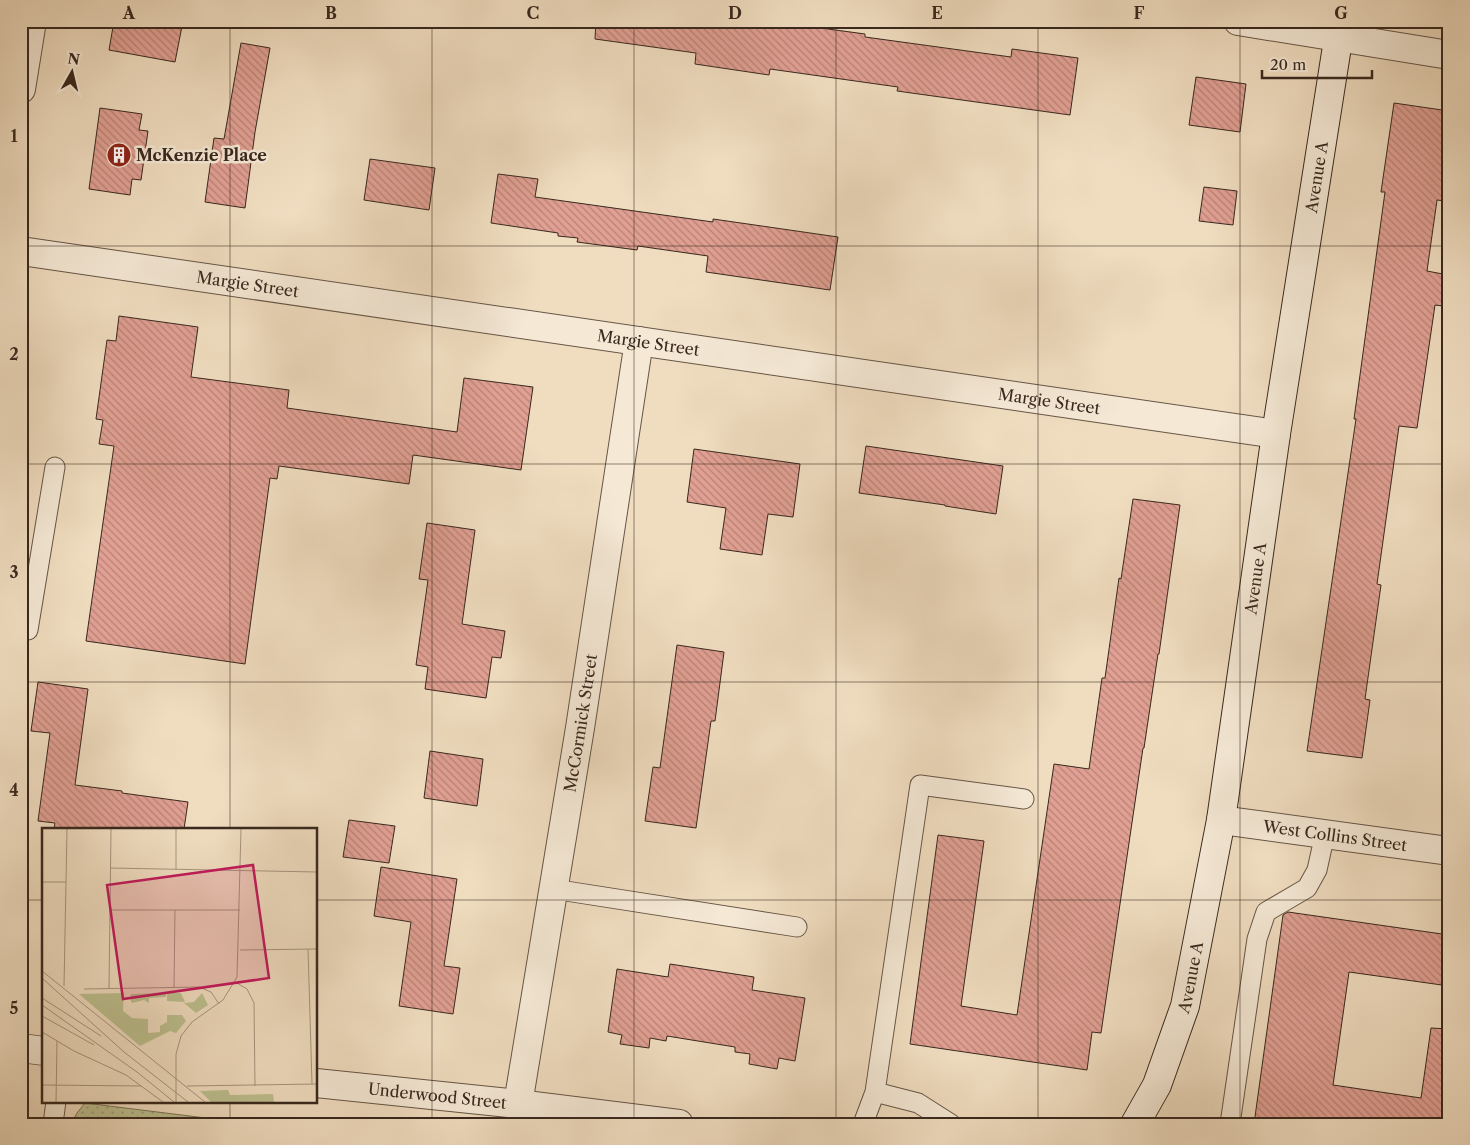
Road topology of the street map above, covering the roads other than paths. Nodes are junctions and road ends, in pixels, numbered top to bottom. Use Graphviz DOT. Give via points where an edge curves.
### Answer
graph roads {
  1 [pos="32,21"];
  2 [pos="1238,21"];
  3 [pos="1340,29"];
  4 [pos="1449,55"];
  5 [pos="21,89"];
  6 [pos="21,251"];
  7 [pos="639,341"];
  8 [pos="1276,434"];
  9 [pos="55,467"];
  10 [pos="30,569"];
  11 [pos="28,630"];
  12 [pos="1024,799"];
  13 [pos="1222,820"];
  14 [pos="1325,834"];
  15 [pos="1449,851"];
  16 [pos="553,889"];
  17 [pos="797,927"];
  18 [pos="21,1048"];
  19 [pos="42,1051"];
  20 [pos="318,1083"];
  21 [pos="875,1092"];
  22 [pos="56,1102"];
  23 [pos="518,1104"];
  24 [pos="609,1119"];
  25 [pos="53,1124"];
  26 [pos="679,1124"];
  27 [pos="863,1124"];
  28 [pos="951,1124"];
  29 [pos="1135,1124"];
  30 [pos="1230,1124"];
  1 -- 5 [label="street"];
  2 -- 3 [label="street"];
  3 -- 4 [label="street"];
  3 -- 8 [label="street, Avenue A"];
  6 -- 7 [label="street, Margie Street"];
  7 -- 8 [label="street, Margie Street"];
  7 -- 16 [label="street, McCormick Street"];
  8 -- 13 [label="street, Avenue A"];
  9 -- 10 [label="lane"];
  10 -- 11 [label="lane"];
  12 -- 21 [label="lane" via="920,784"];
  13 -- 14 [label="street, West Collins Street"];
  13 -- 29 [label="street, Avenue A" via="1185,1006 1157,1085"];
  14 -- 15 [label="street, West Collins Street"];
  14 -- 30 [label="lane" via="1317,870 1307,888 1266,912 1257,939"];
  16 -- 17 [label="lane"];
  16 -- 23 [label="street, McCormick Street"];
  18 -- 19 [label="street"];
  20 -- 23 [label="street, Underwood Street"];
  21 -- 27 [label="lane"];
  21 -- 28 [label="lane" via="918,1102"];
  22 -- 25 [label="lane"];
  23 -- 24 [label="street, Underwood Street"];
  24 -- 26 [label="street, Underwood Street"];
}
